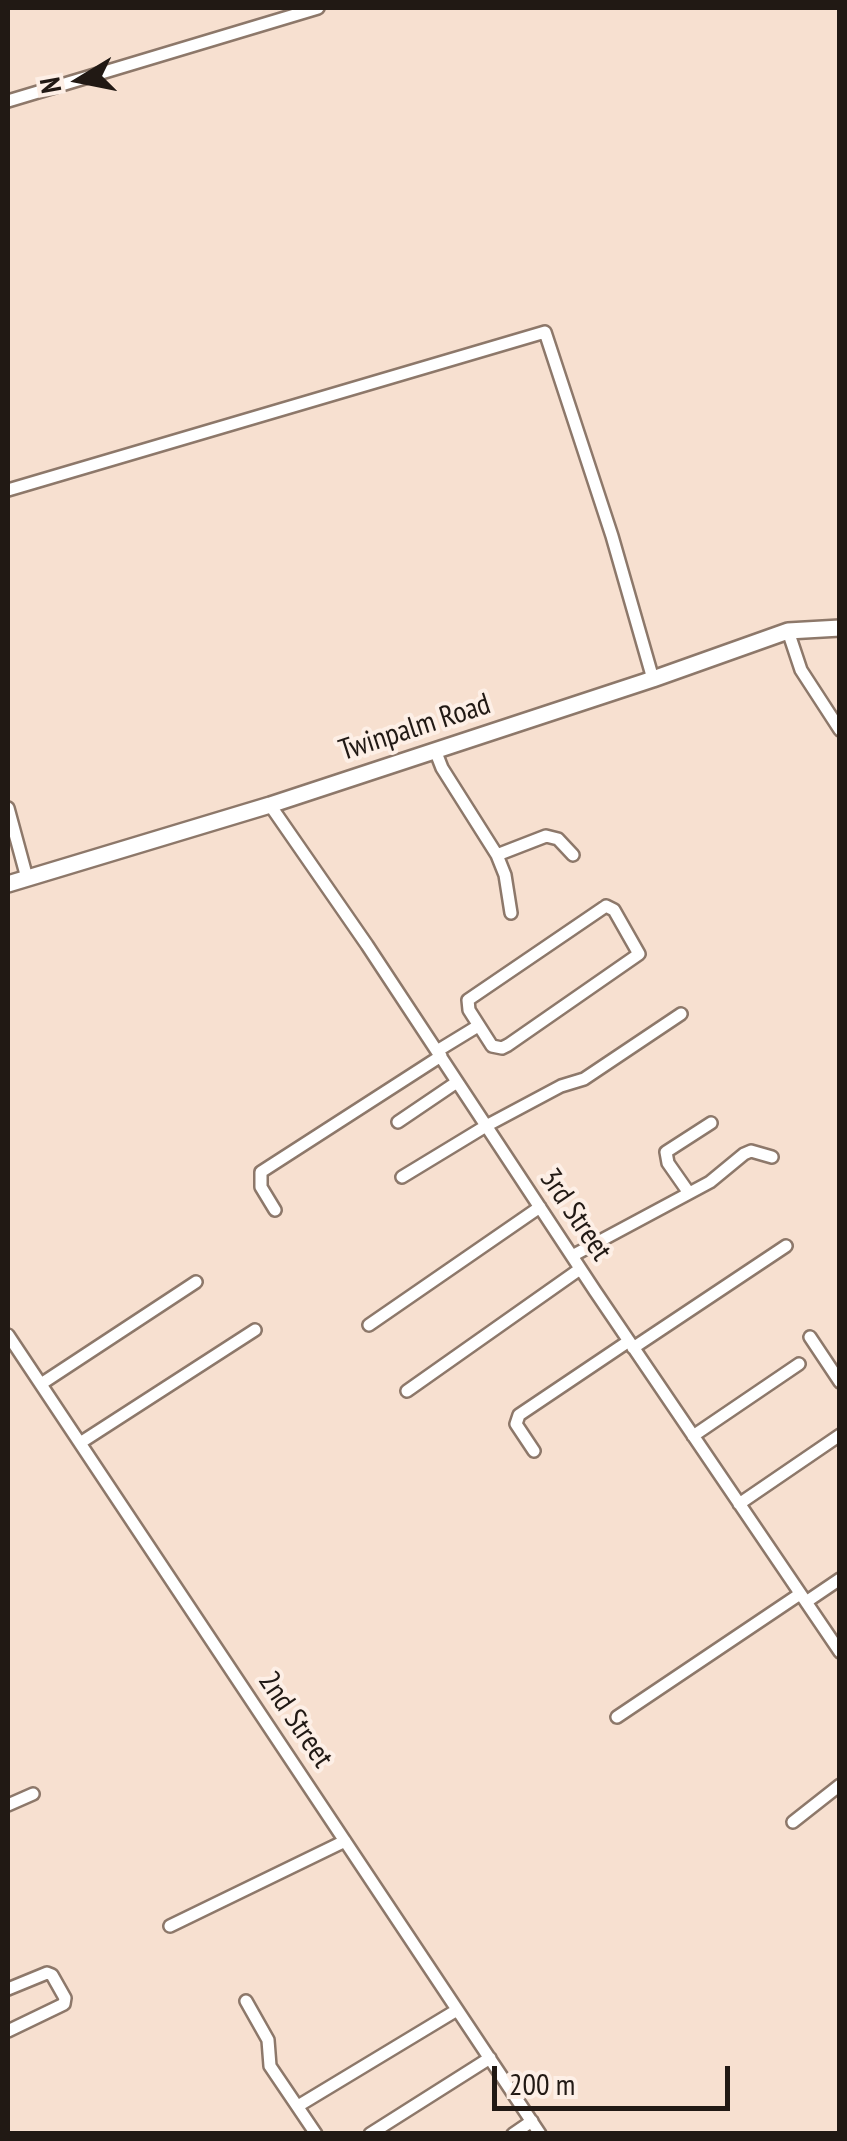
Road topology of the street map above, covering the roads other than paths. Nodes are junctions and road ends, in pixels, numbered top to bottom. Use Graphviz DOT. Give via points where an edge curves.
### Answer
graph roads {
  1 [pos="318,8"];
  2 [pos="8,100"];
  3 [pos="8,490"];
  4 [pos="840,628"];
  5 [pos="788,631"];
  6 [pos="653,679"];
  7 [pos="840,730"];
  8 [pos="435,750"];
  9 [pos="270,805"];
  10 [pos="8,808"];
  11 [pos="572,854"];
  12 [pos="497,856"];
  13 [pos="27,878"];
  14 [pos="8,884"];
  15 [pos="511,913"];
  16 [pos="681,1014"];
  17 [pos="478,1026"];
  18 [pos="439,1054"];
  19 [pos="458,1082"];
  20 [pos="398,1122"];
  21 [pos="711,1124"];
  22 [pos="486,1126"];
  23 [pos="772,1157"];
  24 [pos="402,1177"];
  25 [pos="689,1194"];
  26 [pos="540,1207"];
  27 [pos="276,1210"];
  28 [pos="786,1246"];
  29 [pos="572,1256"];
  30 [pos="580,1269"];
  31 [pos="196,1282"];
  32 [pos="369,1325"];
  33 [pos="255,1330"];
  34 [pos="8,1335"];
  35 [pos="810,1337"];
  36 [pos="631,1345"];
  37 [pos="798,1364"];
  38 [pos="840,1382"];
  39 [pos="41,1384"];
  40 [pos="406,1390"];
  41 [pos="840,1434"];
  42 [pos="693,1436"];
  43 [pos="80,1443"];
  44 [pos="534,1451"];
  45 [pos="739,1504"];
  46 [pos="840,1579"];
  47 [pos="803,1598"];
  48 [pos="840,1652"];
  49 [pos="617,1717"];
  50 [pos="840,1785"];
  51 [pos="34,1794"];
  52 [pos="8,1805"];
  53 [pos="793,1822"];
  54 [pos="346,1841"];
  55 [pos="170,1926"];
  56 [pos="8,1989"];
  57 [pos="246,2001"];
  58 [pos="457,2010"];
  59 [pos="8,2031"];
  60 [pos="490,2058"];
  61 [pos="298,2106"];
  62 [pos="532,2121"];
  63 [pos="316,2134"];
  64 [pos="370,2134"];
  65 [pos="512,2134"];
  66 [pos="540,2134"];
  1 -- 2 [label="street"];
  3 -- 6 [label="street" via="545,332"];
  4 -- 5 [label="main road, Twinpalm Road"];
  5 -- 6 [label="main road, Twinpalm Road"];
  5 -- 7 [label="street" via="801,670"];
  6 -- 8 [label="main road, Twinpalm Road"];
  8 -- 9 [label="main road, Twinpalm Road"];
  8 -- 12 [label="street"];
  9 -- 13 [label="main road, Twinpalm Road"];
  9 -- 18 [label="street, 3rd Street"];
  10 -- 13 [label="street"];
  11 -- 12 [label="street" via="546,836"];
  12 -- 15 [label="street"];
  13 -- 14 [label="main road, Twinpalm Road"];
  16 -- 22 [label="street" via="584,1079"];
  17 -- 17 [label="street" via="492,1046 502,1048 640,950 606,906 468,1000"];
  17 -- 18 [label="street"];
  18 -- 19 [label="street, 3rd Street"];
  18 -- 27 [label="street" via="261,1172 261,1187"];
  19 -- 20 [label="street"];
  19 -- 22 [label="street, 3rd Street"];
  21 -- 25 [label="street" via="666,1152"];
  22 -- 24 [label="street"];
  22 -- 26 [label="street, 3rd Street"];
  23 -- 25 [label="street" via="744,1154"];
  25 -- 29 [label="street"];
  26 -- 29 [label="street, 3rd Street"];
  26 -- 32 [label="street"];
  28 -- 36 [label="street"];
  29 -- 30 [label="street, 3rd Street"];
  30 -- 36 [label="street, 3rd Street"];
  30 -- 40 [label="street"];
  31 -- 39 [label="street"];
  33 -- 43 [label="street"];
  34 -- 39 [label="street, 2nd Street"];
  35 -- 38 [label="street"];
  36 -- 42 [label="street, 3rd Street"];
  36 -- 44 [label="street" via="519,1415 516,1424"];
  37 -- 42 [label="street"];
  39 -- 43 [label="street, 2nd Street"];
  41 -- 45 [label="street"];
  42 -- 45 [label="street, 3rd Street"];
  43 -- 54 [label="street, 2nd Street"];
  45 -- 47 [label="street, 3rd Street"];
  46 -- 47 [label="street"];
  47 -- 48 [label="street, 3rd Street"];
  47 -- 49 [label="street"];
  50 -- 53 [label="street"];
  51 -- 52 [label="street"];
  54 -- 55 [label="street"];
  54 -- 58 [label="street, 2nd Street"];
  56 -- 59 [label="street" via="47,1973 65,1998"];
  57 -- 61 [label="street" via="268,2040 270,2066"];
  58 -- 60 [label="street, 2nd Street"];
  58 -- 61 [label="street"];
  60 -- 62 [label="street, 2nd Street"];
  60 -- 64 [label="street"];
  61 -- 63 [label="street"];
  62 -- 65 [label="street"];
  62 -- 66 [label="street, 2nd Street"];
}
